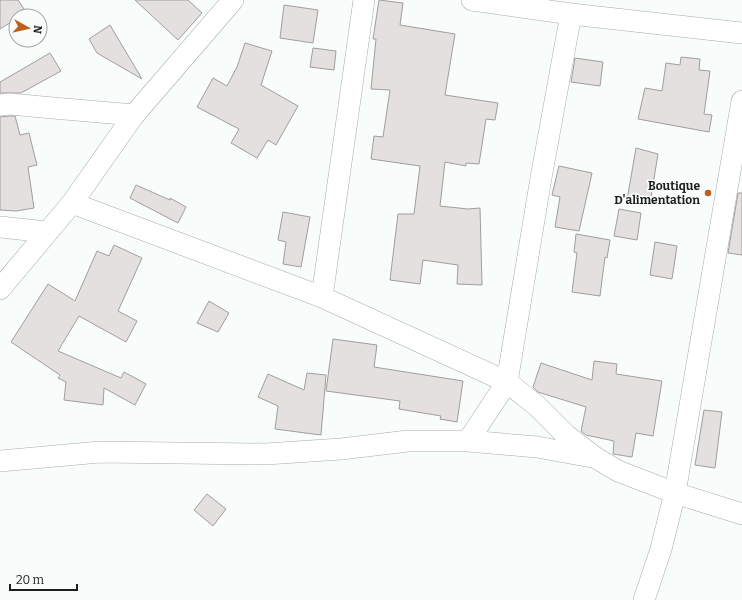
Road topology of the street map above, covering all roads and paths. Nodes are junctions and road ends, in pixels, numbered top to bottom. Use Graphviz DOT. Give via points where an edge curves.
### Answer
graph roads {
  1 [pos="233,0"];
  2 [pos="364,0"];
  3 [pos="472,0"];
  4 [pos="571,14"];
  5 [pos="742,33"];
  6 [pos="742,101"];
  7 [pos="0,105"];
  8 [pos="134,115"];
  9 [pos="72,203"];
  10 [pos="0,227"];
  11 [pos="47,232"];
  12 [pos="0,289"];
  13 [pos="322,297"];
  14 [pos="507,382"];
  15 [pos="468,441"];
  16 [pos="596,458"];
  17 [pos="0,461"];
  18 [pos="675,493"];
  19 [pos="742,514"];
  20 [pos="644,600"];
  1 -- 8 [label="street"];
  2 -- 13 [label="street"];
  3 -- 4 [label="street"];
  4 -- 5 [label="street"];
  4 -- 14 [label="street"];
  6 -- 18 [label="street"];
  7 -- 8 [label="street"];
  8 -- 9 [label="street"];
  9 -- 11 [label="street"];
  9 -- 13 [label="street"];
  10 -- 11 [label="street"];
  11 -- 12 [label="street"];
  13 -- 14 [label="street"];
  14 -- 15 [label="street"];
  14 -- 16 [label="street"];
  15 -- 16 [label="street" via="537,447"];
  15 -- 17 [label="street" via="408,441 266,454 100,452"];
  16 -- 18 [label="street" via="618,471"];
  18 -- 19 [label="street"];
  18 -- 20 [label="street" via="661,549"];
}
